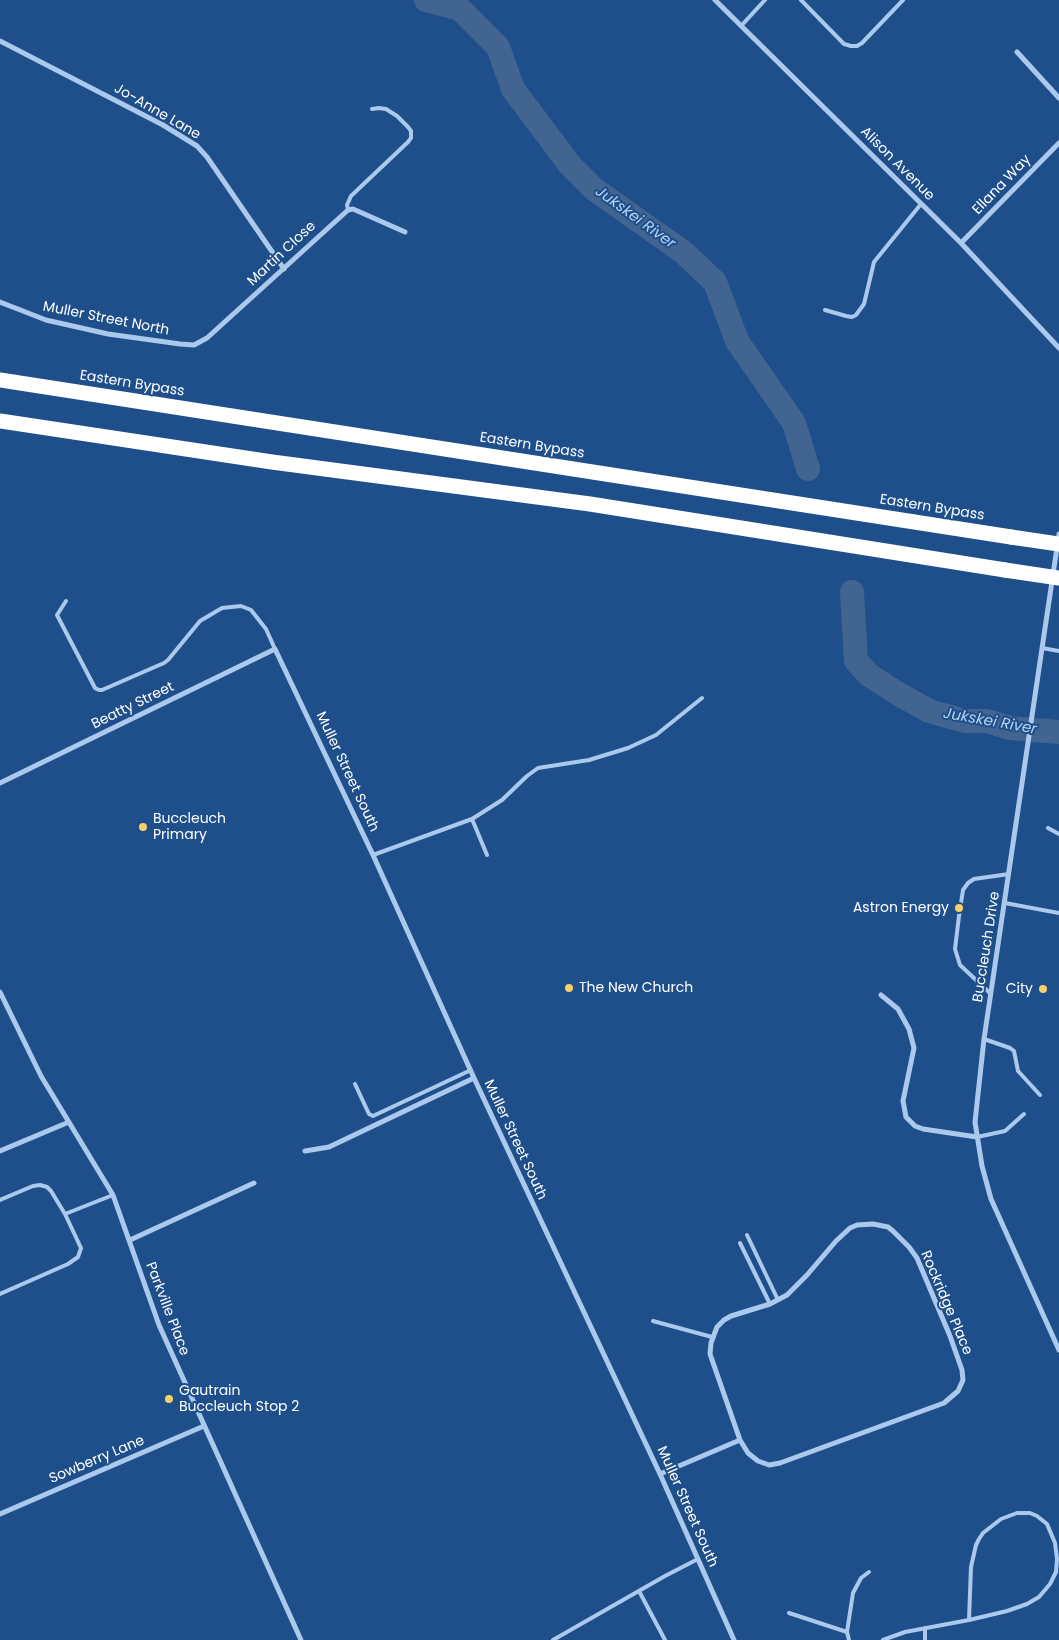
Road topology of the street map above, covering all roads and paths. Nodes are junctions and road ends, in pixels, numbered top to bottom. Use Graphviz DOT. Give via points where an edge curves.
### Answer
graph roads {
  1 [pos="715,0"];
  2 [pos="765,0"];
  3 [pos="801,0"];
  4 [pos="903,0"];
  5 [pos="741,26"];
  6 [pos="0,41"];
  7 [pos="1017,52"];
  8 [pos="1059,98"];
  9 [pos="372,109"];
  10 [pos="1059,143"];
  11 [pos="921,204"];
  12 [pos="348,210"];
  13 [pos="405,232"];
  14 [pos="961,243"];
  15 [pos="284,269"];
  16 [pos="0,302"];
  17 [pos="825,310"];
  18 [pos="180,344"];
  19 [pos="1059,348"];
  20 [pos="0,380"];
  21 [pos="0,421"];
  22 [pos="1059,534"];
  23 [pos="1059,544"];
  24 [pos="1059,578"];
  25 [pos="66,601"];
  26 [pos="1042,648"];
  27 [pos="275,649"];
  28 [pos="1059,651"];
  29 [pos="702,698"];
  30 [pos="0,783"];
  31 [pos="472,819"];
  32 [pos="1048,828"];
  33 [pos="1059,834"];
  34 [pos="373,855"];
  35 [pos="487,855"];
  36 [pos="1009,874"];
  37 [pos="1005,902"];
  38 [pos="1059,913"];
  39 [pos="0,992"];
  40 [pos="991,994"];
  41 [pos="881,995"];
  42 [pos="984,1039"];
  43 [pos="471,1070"];
  44 [pos="474,1078"];
  45 [pos="355,1084"];
  46 [pos="1040,1095"];
  47 [pos="1024,1114"];
  48 [pos="69,1122"];
  49 [pos="977,1136"];
  50 [pos="0,1151"];
  51 [pos="305,1151"];
  52 [pos="254,1183"];
  53 [pos="113,1195"];
  54 [pos="0,1200"];
  55 [pos="65,1214"];
  56 [pos="747,1235"];
  57 [pos="130,1240"];
  58 [pos="740,1243"];
  59 [pos="0,1294"];
  60 [pos="778,1300"];
  61 [pos="770,1304"];
  62 [pos="653,1321"];
  63 [pos="712,1337"];
  64 [pos="1059,1350"];
  65 [pos="204,1426"];
  66 [pos="740,1440"];
  67 [pos="660,1474"];
  68 [pos="0,1514"];
  69 [pos="698,1559"];
  70 [pos="870,1572"];
  71 [pos="639,1591"];
  72 [pos="789,1612"];
  73 [pos="969,1620"];
  74 [pos="925,1628"];
  75 [pos="847,1632"];
  76 [pos="301,1640"];
  77 [pos="553,1640"];
  78 [pos="665,1640"];
  79 [pos="734,1640"];
  80 [pos="848,1640"];
  81 [pos="883,1640"];
  82 [pos="925,1640"];
  1 -- 5 [label="street, Alison Avenue"];
  2 -- 5 [label="lane"];
  3 -- 4 [label="lane" via="844,44 857,46"];
  5 -- 11 [label="street, Alison Avenue"];
  6 -- 15 [label="street, Jo-Anne Lane" via="163,125 197,146"];
  7 -- 8 [label="street"];
  9 -- 12 [label="lane" via="386,109 397,116 408,127 411,138 351,196"];
  10 -- 14 [label="street, Ellana Way"];
  11 -- 14 [label="street, Alison Avenue"];
  11 -- 17 [label="lane" via="874,262 864,304 856,315 846,316"];
  12 -- 13 [label="street" via="353,209"];
  12 -- 15 [label="street, Martin Close"];
  14 -- 19 [label="street, Alison Avenue"];
  15 -- 18 [label="street, Martin Close" via="207,338 194,345"];
  16 -- 18 [label="street, Muller Street North" via="46,320 108,334"];
  20 -- 23 [label="highway, Eastern Bypass, bridge"];
  21 -- 24 [label="highway, bridge" via="272,462 590,504"];
  22 -- 26 [label="street, Buccleuch Drive"];
  25 -- 27 [label="lane" via="57,615 94,688 99,690 164,663 200,621 222,608 241,606 251,610 266,629"];
  26 -- 28 [label="lane"];
  26 -- 36 [label="street, Buccleuch Drive"];
  27 -- 30 [label="street, Beatty Street"];
  27 -- 34 [label="street, Muller Street South"];
  29 -- 31 [label="lane" via="656,735 628,748 589,760 538,768 502,800"];
  31 -- 34 [label="lane"];
  31 -- 35 [label="lane"];
  32 -- 33 [label="lane"];
  34 -- 43 [label="street, Muller Street South"];
  36 -- 37 [label="street, Buccleuch Drive"];
  36 -- 40 [label="lane" via="974,879 968,883 963,890 959,916 956,949 960,965"];
  37 -- 38 [label="lane"];
  37 -- 40 [label="street, Buccleuch Drive"];
  39 -- 48 [label="street, Parkville Place" via="41,1076"];
  40 -- 42 [label="street, Buccleuch Drive"];
  41 -- 49 [label="street" via="898,1009 914,1048 903,1101 906,1117 923,1129"];
  42 -- 46 [label="lane" via="1014,1051 1018,1071"];
  42 -- 49 [label="street, Buccleuch Drive" via="975,1122"];
  43 -- 44 [label="street, Muller Street South"];
  43 -- 45 [label="lane" via="373,1116 369,1114"];
  44 -- 51 [label="street" via="329,1146"];
  44 -- 67 [label="street, Muller Street South"];
  47 -- 49 [label="lane" via="1005,1131"];
  48 -- 50 [label="street"];
  48 -- 53 [label="street, Parkville Place"];
  49 -- 64 [label="street, Buccleuch Drive" via="991,1199"];
  52 -- 57 [label="street"];
  53 -- 55 [label="lane"];
  53 -- 57 [label="street, Parkville Place"];
  54 -- 55 [label="lane" via="43,1185 51,1191"];
  55 -- 59 [label="lane" via="81,1248 78,1258"];
  56 -- 60 [label="lane"];
  57 -- 65 [label="street, Parkville Place" via="159,1325"];
  58 -- 61 [label="lane"];
  60 -- 61 [label="street, Rockridge Place"];
  60 -- 66 [label="street, Rockridge Place" via="793,1290 850,1228 873,1224 888,1227 917,1258 950,1336 963,1380 958,1391 944,1403 780,1463 769,1465 758,1461"];
  61 -- 63 [label="street, Rockridge Place" via="731,1316 717,1327"];
  62 -- 63 [label="lane"];
  63 -- 66 [label="street, Rockridge Place" via="710,1354"];
  65 -- 68 [label="street, Sowberry Lane"];
  65 -- 76 [label="street, Parkville Place"];
  66 -- 67 [label="street"];
  67 -- 69 [label="street, Muller Street South"];
  69 -- 71 [label="lane"];
  69 -- 79 [label="street, Muller Street South"];
  70 -- 75 [label="lane" via="861,1578 853,1593"];
  71 -- 77 [label="lane"];
  71 -- 78 [label="lane"];
  72 -- 75 [label="lane"];
  73 -- 73 [label="lane" via="1026,1604 1040,1597 1050,1584 1056,1572 1055,1543 1047,1524 1037,1516 1017,1513 1001,1519 979,1539 971,1567"];
  73 -- 74 [label="lane"];
  74 -- 81 [label="lane"];
  74 -- 82 [label="lane"];
  75 -- 80 [label="lane"];
}
